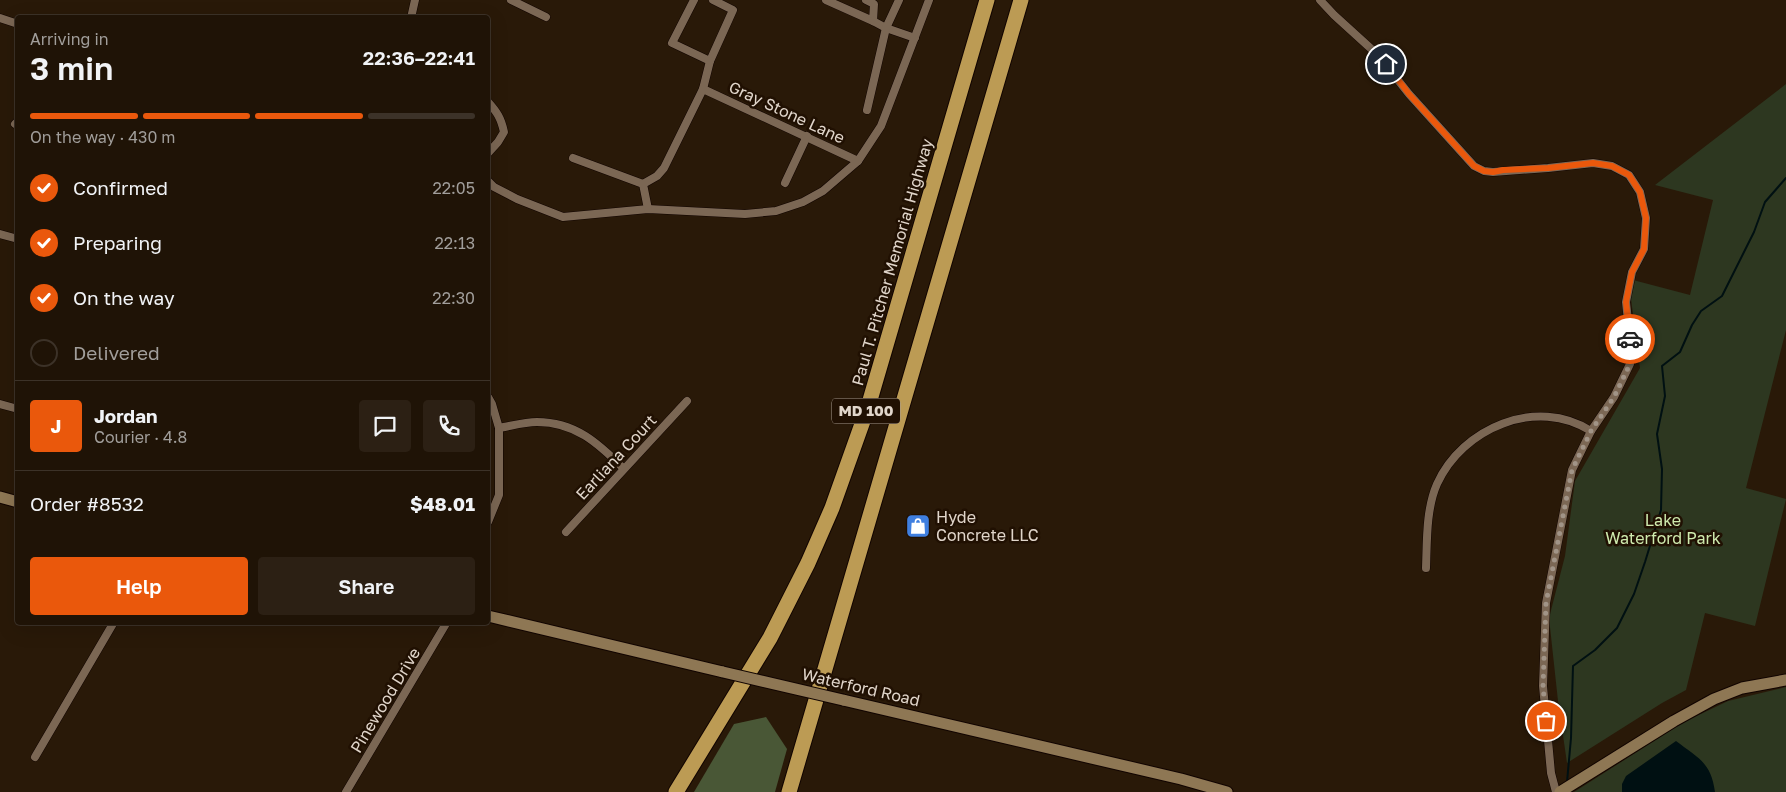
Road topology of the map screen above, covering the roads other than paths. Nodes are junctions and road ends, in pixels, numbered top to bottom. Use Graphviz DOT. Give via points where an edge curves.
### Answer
graph roads {
  1 [pos="415,0"];
  2 [pos="511,0"];
  3 [pos="694,0"];
  4 [pos="713,0"];
  5 [pos="826,0"];
  6 [pos="866,0"];
  7 [pos="899,0"];
  8 [pos="929,0"];
  9 [pos="987,0"];
  10 [pos="1021,0"];
  11 [pos="1320,0"];
  12 [pos="412,15"];
  13 [pos="546,17"];
  14 [pos="0,18"];
  15 [pos="873,21"];
  16 [pos="15,23"];
  17 [pos="886,28"];
  18 [pos="915,38"];
  19 [pos="710,61"];
  20 [pos="703,89"];
  21 [pos="490,104"];
  22 [pos="866,110"];
  23 [pos="807,136"];
  24 [pos="490,151"];
  25 [pos="573,158"];
  26 [pos="858,161"];
  27 [pos="785,183"];
  28 [pos="490,184"];
  29 [pos="643,184"];
  30 [pos="648,209"];
  31 [pos="0,234"];
  32 [pos="15,238"];
  33 [pos="490,400"];
  34 [pos="687,401"];
  35 [pos="0,404"];
  36 [pos="15,408"];
  37 [pos="499,428"];
  38 [pos="1591,431"];
  39 [pos="623,468"];
  40 [pos="0,497"];
  41 [pos="15,501"];
  42 [pos="490,517"];
  43 [pos="566,532"];
  44 [pos="1426,568"];
  45 [pos="490,616"];
  46 [pos="112,625"];
  47 [pos="445,625"];
  48 [pos="1786,680"];
  49 [pos="36,757"];
  50 [pos="346,792"];
  51 [pos="676,792"];
  52 [pos="789,792"];
  53 [pos="1227,792"];
  54 [pos="1556,792"];
  55 [pos="1560,792"];
  1 -- 12 [label="street"];
  2 -- 13 [label="street"];
  3 -- 19 [label="street" via="672,43"];
  4 -- 19 [label="street" via="733,10"];
  5 -- 15 [label="street"];
  6 -- 15 [label="street" via="874,4"];
  7 -- 17 [label="street"];
  8 -- 18 [label="street"];
  9 -- 51 [label="highway, Paul T. Pitcher Memorial Highway / MD 100" via="868,406 832,508 770,638"];
  10 -- 52 [label="highway, MD 100"];
  11 -- 38 [label="street" via="1378,55 1474,166 1493,172 1593,163 1612,166 1629,175 1640,192 1646,218 1644,249 1632,272 1626,302 1630,364 1614,397"];
  14 -- 16 [label="street"];
  15 -- 17 [label="street"];
  17 -- 18 [label="street"];
  17 -- 22 [label="street"];
  18 -- 26 [label="street" via="881,126"];
  19 -- 20 [label="street"];
  20 -- 23 [label="street, Gray Stone Lane"];
  20 -- 29 [label="street" via="664,168"];
  21 -- 24 [label="street" via="497,111 504,132"];
  23 -- 26 [label="street, Gray Stone Lane"];
  23 -- 27 [label="street"];
  25 -- 29 [label="street"];
  26 -- 30 [label="street" via="823,191 776,211 745,214"];
  28 -- 30 [label="street" via="516,199 563,217"];
  29 -- 30 [label="street"];
  31 -- 32 [label="street"];
  33 -- 37 [label="street"];
  34 -- 39 [label="street, Earliana Court"];
  35 -- 36 [label="street"];
  37 -- 39 [label="street" via="551,422 576,430 598,443"];
  37 -- 42 [label="street" via="499,495"];
  38 -- 44 [label="street" via="1573,422 1533,416 1490,428 1465,445 1444,470 1433,494"];
  38 -- 54 [label="street" via="1572,470 1546,603 1543,686 1551,773"];
  39 -- 43 [label="street, Earliana Court"];
  40 -- 41 [label="main road"];
  45 -- 53 [label="main road, Waterford Road, bridge"];
  46 -- 49 [label="street"];
  47 -- 50 [label="street, Pinewood Drive"];
  48 -- 55 [label="main road" via="1742,688 1714,699"];
}
